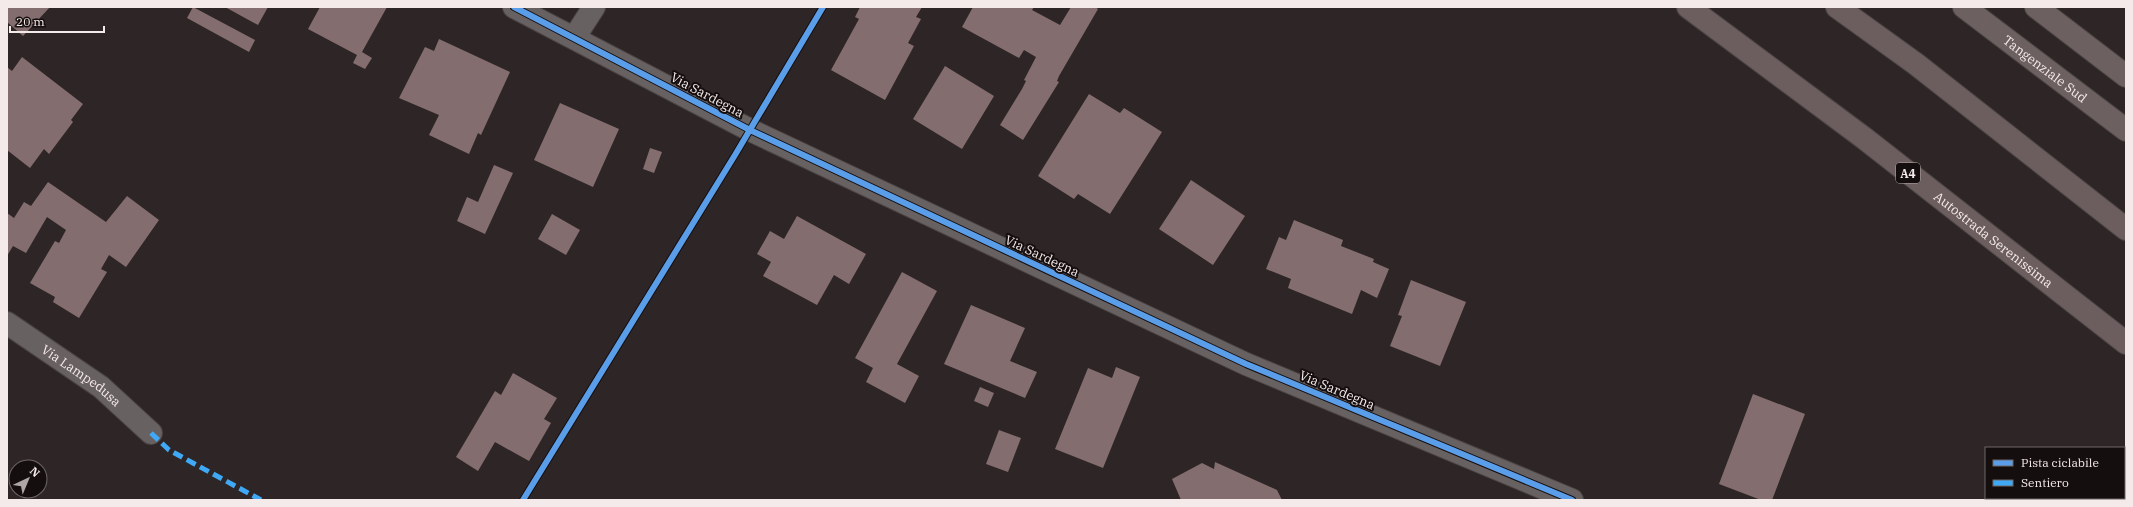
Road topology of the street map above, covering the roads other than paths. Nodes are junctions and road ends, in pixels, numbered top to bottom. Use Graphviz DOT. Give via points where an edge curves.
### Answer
graph roads {
  1 [pos="514,7"];
  2 [pos="594,7"];
  3 [pos="1688,7"];
  4 [pos="1837,7"];
  5 [pos="1964,7"];
  6 [pos="2036,7"];
  7 [pos="574,38"];
  8 [pos="2126,76"];
  9 [pos="2126,130"];
  10 [pos="2126,229"];
  11 [pos="7,323"];
  12 [pos="2126,343"];
  13 [pos="151,433"];
  14 [pos="1572,500"];
  1 -- 7 [label="street, Via Sardegna"];
  2 -- 7 [label="street"];
  3 -- 12 [label="highway, Autostrada Serenissima / A4" via="1864,138"];
  4 -- 10 [label="highway" via="1916,64"];
  5 -- 9 [label="highway, Tangenziale Sud"];
  6 -- 8 [label="highway"];
  7 -- 14 [label="street, Via Sardegna" via="750,130 1246,364"];
  11 -- 13 [label="street, Via Lampedusa" via="101,387"];
}
